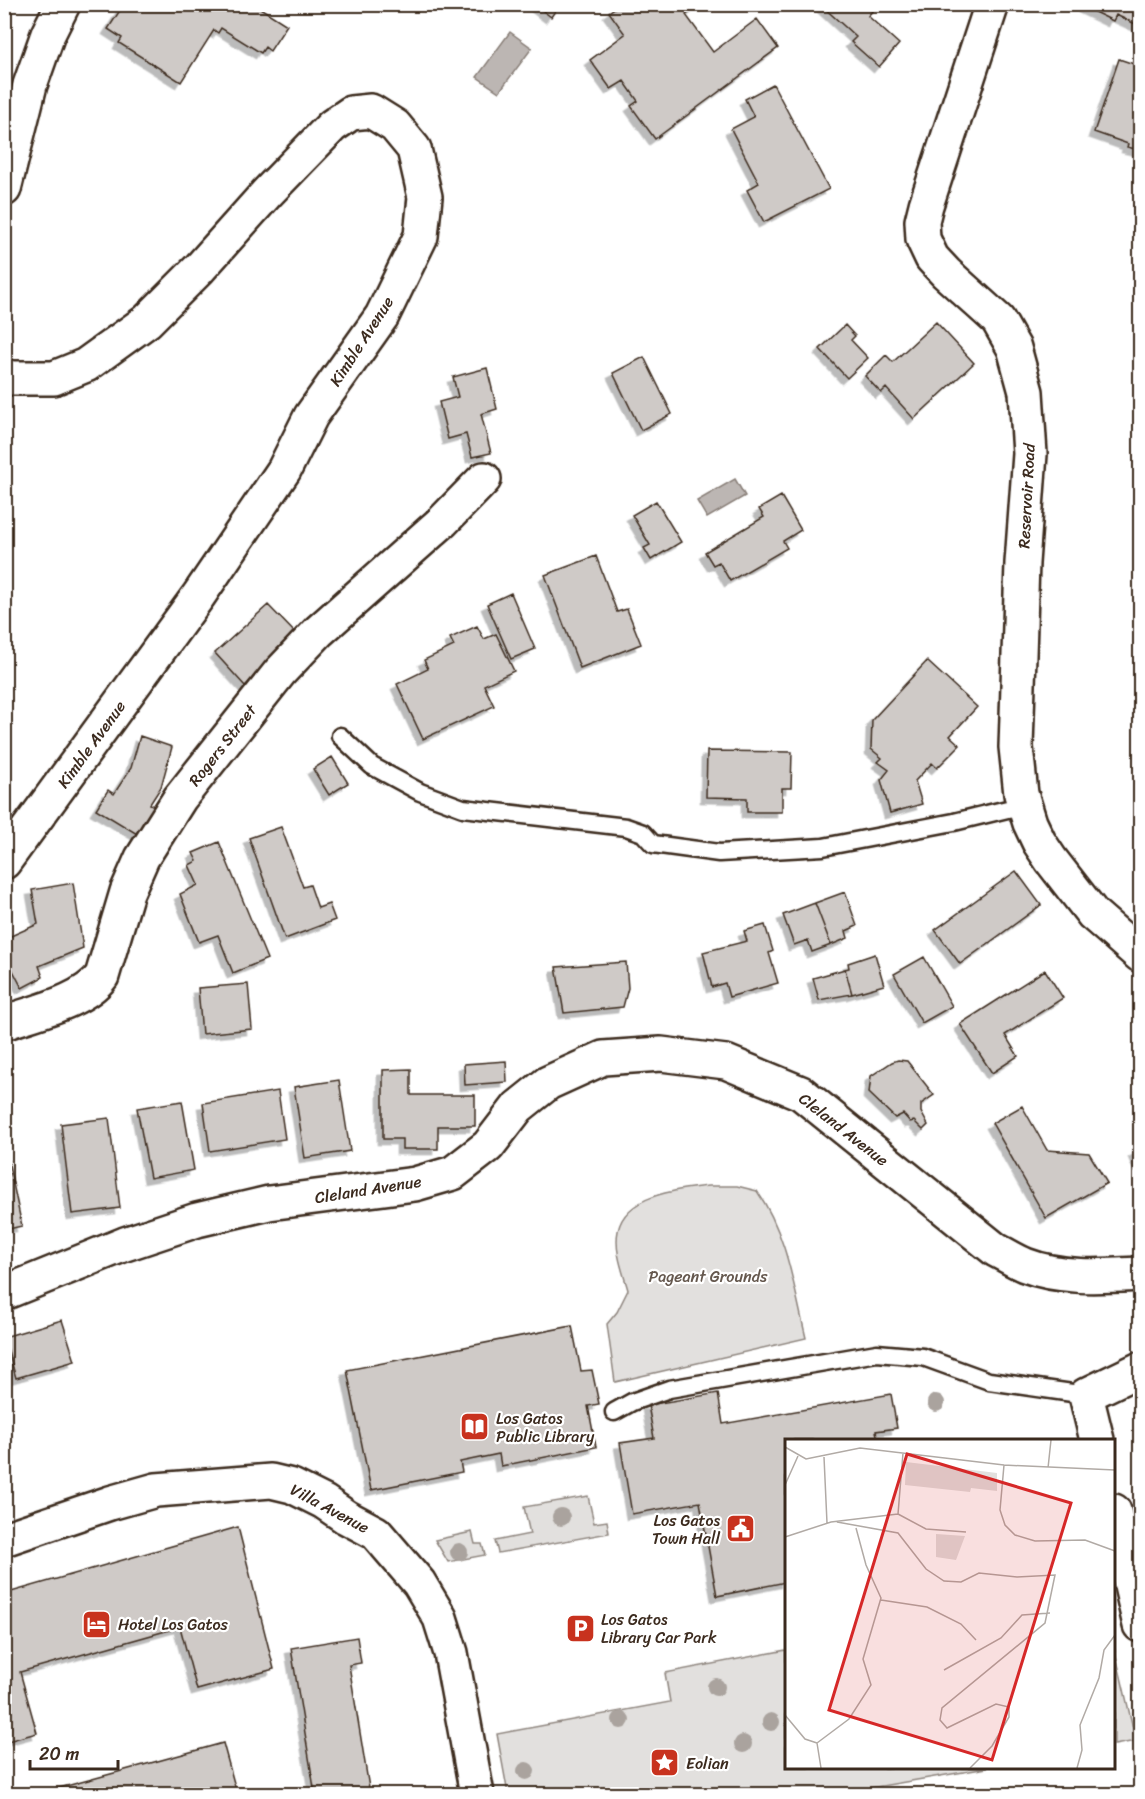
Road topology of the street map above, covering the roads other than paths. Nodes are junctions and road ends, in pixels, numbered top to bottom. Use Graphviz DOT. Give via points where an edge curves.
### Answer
graph roads {
  1 [pos="63,4"];
  2 [pos="992,4"];
  3 [pos="4,189"];
  4 [pos="4,375"];
  5 [pos="484,479"];
  6 [pos="340,736"];
  7 [pos="1024,805"];
  8 [pos="4,862"];
  9 [pos="1140,955"];
  10 [pos="4,1023"];
  11 [pos="1140,1274"];
  12 [pos="4,1293"];
  13 [pos="1140,1369"];
  14 [pos="1086,1395"];
  15 [pos="614,1412"];
  16 [pos="1097,1439"];
  17 [pos="1115,1519"];
  18 [pos="4,1539"];
  19 [pos="1140,1625"];
  20 [pos="477,1794"];
  1 -- 3 [label="street" via="30,85"];
  2 -- 7 [label="street, Reservoir Road" via="922,221 923,239 932,258 998,320 1014,348 1026,392 1030,454 1016,747"];
  4 -- 8 [label="street, Kimble Avenue" via="54,378 87,365 147,321 332,126 351,113 371,111 395,126 414,149 425,197 422,236 382,316 311,416 284,470 199,595"];
  5 -- 10 [label="street, Rogers Street" via="443,521 319,631 280,672 180,798 142,858 127,892 102,976 94,986 65,1002"];
  6 -- 7 [label="lane" via="372,766 420,792 463,808 626,827 643,832 653,844 719,854 823,847"];
  7 -- 9 [label="street, Reservoir Road" via="1051,860 1093,914"];
  11 -- 12 [label="street, Cleland Avenue" via="1101,1276 1026,1265 996,1250 801,1093 726,1062 660,1054 603,1058 548,1083 518,1107 489,1146 453,1173 416,1184 269,1203 197,1220 125,1244"];
  13 -- 14 [label="street"];
  14 -- 15 [label="lane" via="989,1381 923,1357 877,1353 669,1389"];
  14 -- 16 [label="street"];
  17 -- 19 [label="street"];
  18 -- 20 [label="street, Villa Avenue" via="156,1490 271,1481 292,1486 324,1502 376,1533 419,1582 440,1618 451,1653"];
}
